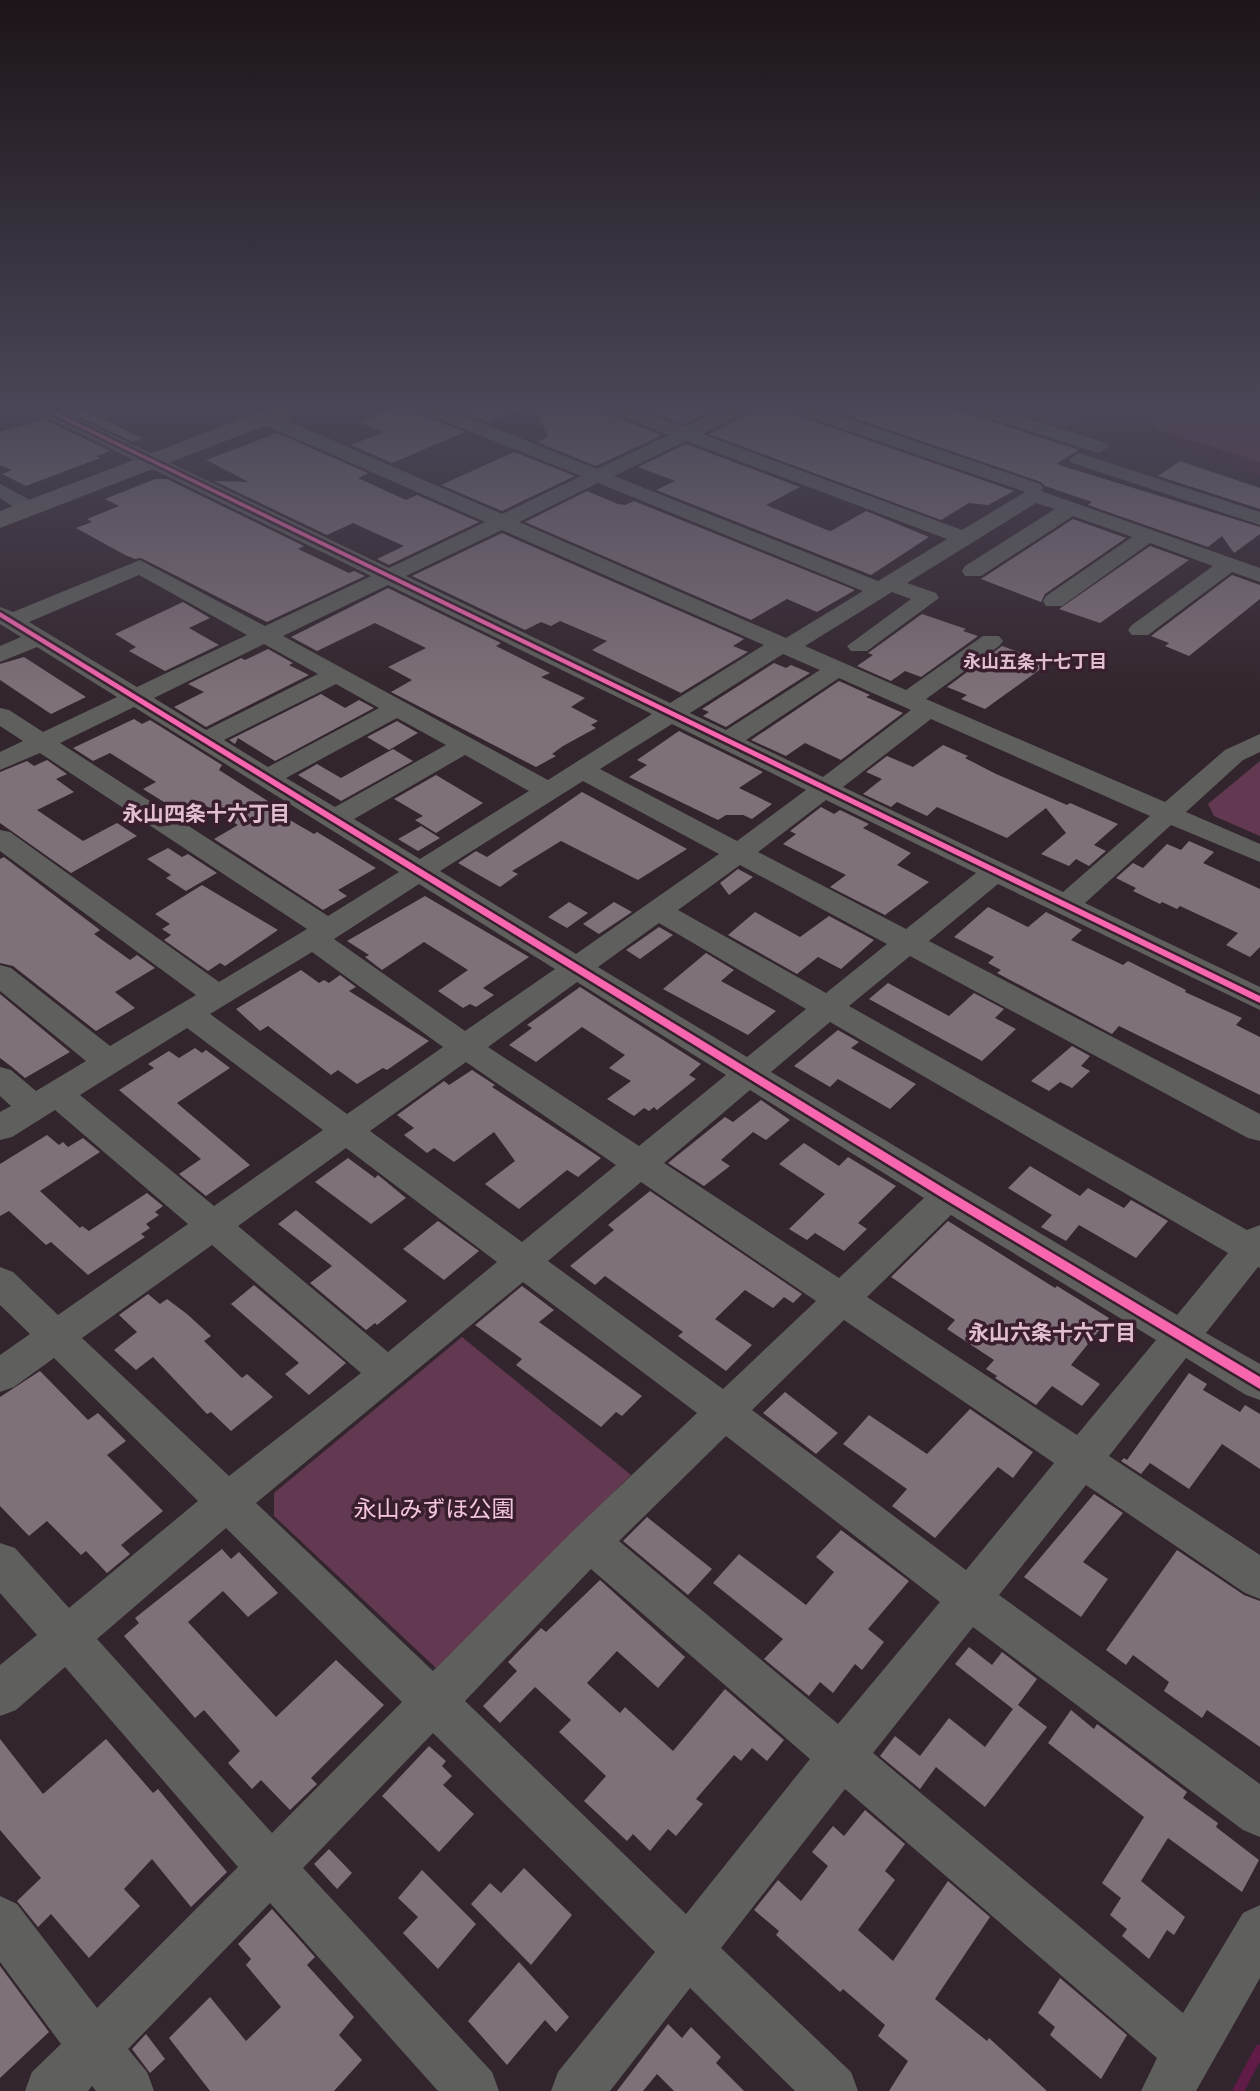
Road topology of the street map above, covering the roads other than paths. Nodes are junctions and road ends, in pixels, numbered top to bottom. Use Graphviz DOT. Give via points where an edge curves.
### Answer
graph roads {
  1 [pos="27,506"];
  2 [pos="37,506"];
  3 [pos="245,506"];
  4 [pos="464,506"];
  5 [pos="535,506"];
  6 [pos="674,506"];
  7 [pos="877,506"];
  8 [pos="1011,506"];
  9 [pos="1067,506"];
  10 [pos="1215,506"];
  11 [pos="31,508"];
  12 [pos="1071,508"];
  13 [pos="1260,519"];
  14 [pos="0,520"];
  15 [pos="501,522"];
  16 [pos="1148,536"];
  17 [pos="964,538"];
  18 [pos="1228,564"];
  19 [pos="973,570"];
  20 [pos="1260,575"];
  21 [pos="390,576"];
  22 [pos="885,587"];
  23 [pos="1054,601"];
  24 [pos="16,624"];
  25 [pos="1140,630"];
  26 [pos="264,635"];
  27 [pos="991,641"];
  28 [pos="785,645"];
  29 [pos="859,646"];
  30 [pos="0,654"];
  31 [pos="837,668"];
  32 [pos="336,674"];
  33 [pos="136,698"];
  34 [pos="918,705"];
  35 [pos="397,708"];
  36 [pos="671,712"];
  37 [pos="0,715"];
  38 [pos="205,740"];
  39 [pos="728,740"];
  40 [pos="1260,742"];
  41 [pos="40,743"];
  42 [pos="465,745"];
  43 [pos="0,762"];
  44 [pos="582,770"];
  45 [pos="267,778"];
  46 [pos="826,788"];
  47 [pos="549,791"];
  48 [pos="1170,814"];
  49 [pos="334,818"];
  50 [pos="0,838"];
  51 [pos="739,853"];
  52 [pos="1260,854"];
  53 [pos="420,871"];
  54 [pos="997,871"];
  55 [pos="1066,905"];
  56 [pos="659,911"];
  57 [pos="320,934"];
  58 [pos="907,943"];
  59 [pos="577,969"];
  60 [pos="0,975"];
  61 [pos="1260,1000"];
  62 [pos="203,1005"];
  63 [pos="829,1006"];
  64 [pos="464,1046"];
  65 [pos="109,1062"];
  66 [pos="751,1073"];
  67 [pos="0,1078"];
  68 [pos="45,1100"];
  69 [pos="0,1128"];
  70 [pos="1260,1129"];
  71 [pos="346,1132"];
  72 [pos="642,1164"];
  73 [pos="948,1196"];
  74 [pos="213,1226"];
  75 [pos="1257,1248"];
  76 [pos="521,1261"];
  77 [pos="0,1282"];
  78 [pos="841,1300"];
  79 [pos="1180,1335"];
  80 [pos="56,1337"];
  81 [pos="387,1374"];
  82 [pos="0,1377"];
  83 [pos="1260,1384"];
  84 [pos="725,1412"];
  85 [pos="1080,1460"];
  86 [pos="227,1502"];
  87 [pos="590,1542"];
  88 [pos="0,1562"];
  89 [pos="1260,1580"];
  90 [pos="970,1599"];
  91 [pos="67,1639"];
  92 [pos="0,1694"];
  93 [pos="433,1701"];
  94 [pos="841,1757"];
  95 [pos="1260,1813"];
  96 [pos="270,1867"];
  97 [pos="0,1921"];
  98 [pos="1260,1930"];
  99 [pos="688,1952"];
  100 [pos="95,2047"];
  101 [pos="1178,2072"];
  102 [pos="51,2091"];
  103 [pos="128,2091"];
  104 [pos="473,2091"];
  105 [pos="577,2091"];
  106 [pos="832,2091"];
  1 -- 11 [label="street"];
  2 -- 11 [label="highway"];
  3 -- 21 [label="street"];
  4 -- 15 [label="street"];
  5 -- 15 [label="street"];
  6 -- 22 [label="street"];
  7 -- 17 [label="street"];
  8 -- 17 [label="street"];
  9 -- 12 [label="street"];
  10 -- 13 [label="street"];
  11 -- 14 [label="highway"];
  12 -- 16 [label="street"];
  12 -- 19 [label="street"];
  15 -- 21 [label="street"];
  15 -- 28 [label="street"];
  16 -- 18 [label="street"];
  16 -- 23 [label="street"];
  17 -- 22 [label="street"];
  18 -- 20 [label="street"];
  18 -- 25 [label="street"];
  21 -- 26 [label="street"];
  21 -- 36 [label="street"];
  22 -- 28 [label="street"];
  22 -- 29 [label="street" via="928,598"];
  24 -- 26 [label="street" via="140,567"];
  24 -- 30 [label="street"];
  24 -- 33 [label="street"];
  26 -- 32 [label="street"];
  26 -- 33 [label="street"];
  27 -- 34 [label="street"];
  28 -- 31 [label="street"];
  28 -- 36 [label="street"];
  31 -- 34 [label="street"];
  31 -- 39 [label="street"];
  32 -- 35 [label="street"];
  32 -- 38 [label="street"];
  33 -- 38 [label="street"];
  33 -- 41 [label="street"];
  34 -- 46 [label="street"];
  34 -- 48 [label="street"];
  35 -- 42 [label="street"];
  35 -- 45 [label="street"];
  36 -- 39 [label="street"];
  36 -- 44 [label="street"];
  37 -- 41 [label="street"];
  38 -- 45 [label="street"];
  39 -- 46 [label="street"];
  40 -- 48 [label="street" via="1234,755"];
  41 -- 43 [label="street"];
  41 -- 57 [label="street"];
  42 -- 47 [label="street"];
  42 -- 49 [label="street"];
  44 -- 47 [label="street"];
  44 -- 51 [label="street"];
  45 -- 49 [label="street"];
  46 -- 51 [label="street"];
  46 -- 54 [label="street"];
  47 -- 53 [label="street"];
  48 -- 52 [label="street"];
  48 -- 55 [label="street"];
  49 -- 53 [label="street"];
  50 -- 62 [label="street"];
  51 -- 56 [label="street"];
  51 -- 58 [label="street"];
  53 -- 57 [label="street"];
  53 -- 59 [label="street"];
  54 -- 55 [label="street"];
  54 -- 58 [label="street"];
  55 -- 61 [label="street"];
  56 -- 59 [label="street"];
  56 -- 63 [label="street"];
  57 -- 62 [label="street"];
  57 -- 64 [label="street"];
  58 -- 63 [label="street"];
  58 -- 70 [label="street"];
  59 -- 64 [label="street"];
  59 -- 66 [label="street"];
  60 -- 65 [label="street"];
  62 -- 65 [label="street"];
  62 -- 71 [label="street"];
  63 -- 66 [label="street"];
  63 -- 75 [label="street"];
  64 -- 71 [label="street"];
  64 -- 72 [label="street"];
  65 -- 68 [label="street"];
  66 -- 72 [label="street"];
  66 -- 73 [label="street"];
  67 -- 68 [label="street"];
  68 -- 69 [label="street"];
  68 -- 74 [label="street"];
  71 -- 74 [label="street"];
  71 -- 76 [label="street"];
  72 -- 76 [label="street"];
  72 -- 78 [label="street"];
  73 -- 78 [label="street"];
  73 -- 79 [label="street"];
  74 -- 80 [label="street"];
  74 -- 81 [label="street"];
  75 -- 79 [label="street"];
  76 -- 81 [label="street"];
  76 -- 84 [label="street"];
  77 -- 80 [label="street"];
  78 -- 84 [label="street"];
  78 -- 85 [label="street"];
  79 -- 83 [label="street"];
  79 -- 85 [label="street"];
  80 -- 82 [label="street"];
  80 -- 86 [label="street"];
  81 -- 86 [label="street"];
  84 -- 87 [label="street"];
  84 -- 90 [label="street"];
  85 -- 89 [label="street"];
  85 -- 90 [label="street"];
  86 -- 91 [label="street"];
  86 -- 93 [label="street"];
  87 -- 93 [label="street"];
  87 -- 94 [label="street"];
  88 -- 91 [label="street"];
  90 -- 94 [label="street"];
  90 -- 95 [label="street"];
  91 -- 92 [label="street"];
  91 -- 96 [label="street"];
  93 -- 96 [label="street"];
  93 -- 99 [label="street"];
  94 -- 99 [label="street"];
  94 -- 101 [label="street"];
  96 -- 100 [label="street"];
  96 -- 104 [label="street"];
  97 -- 100 [label="street"];
  98 -- 101 [label="street"];
  99 -- 105 [label="street"];
  99 -- 106 [label="street"];
  100 -- 102 [label="street"];
  100 -- 103 [label="street"];
}
